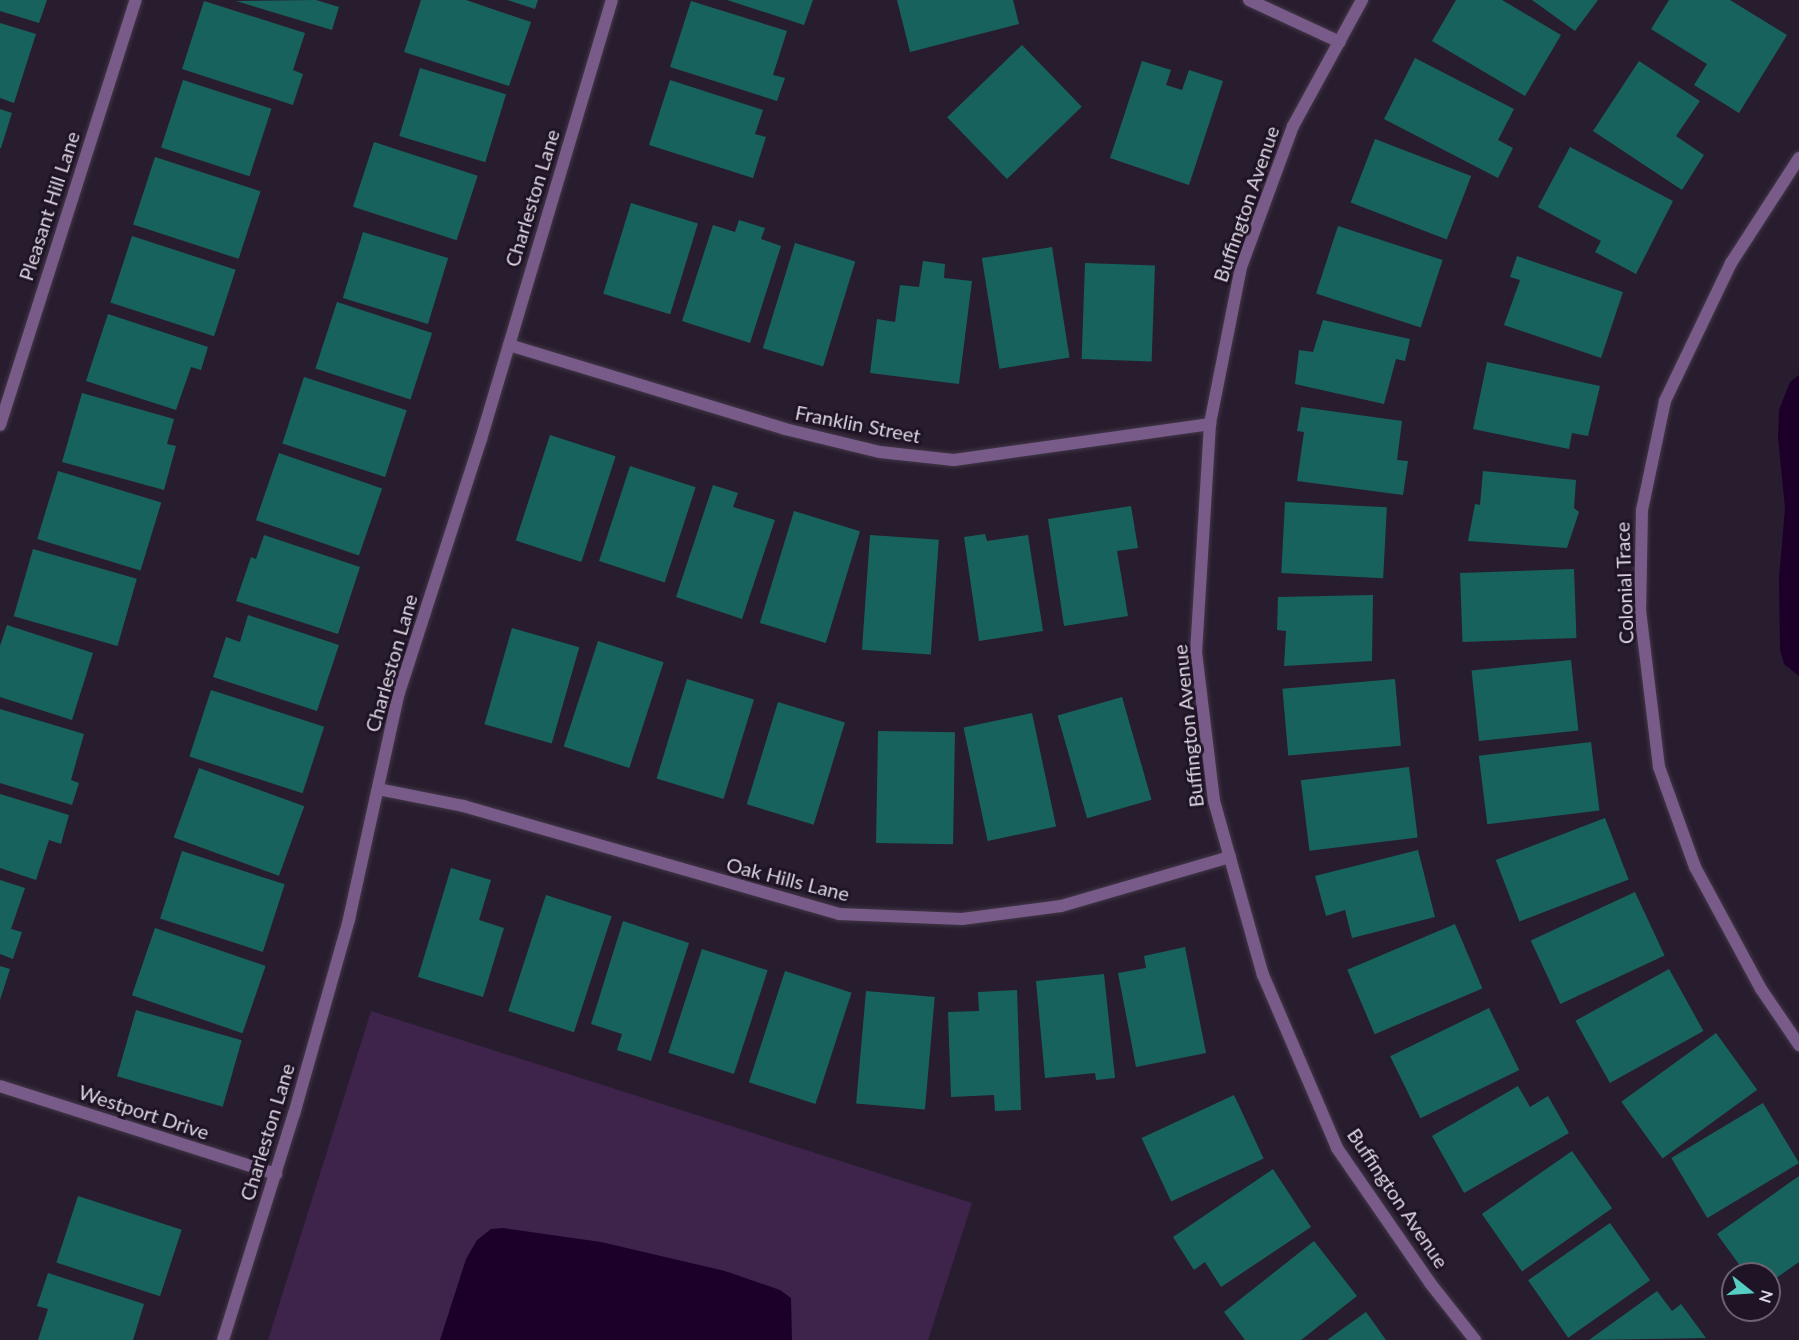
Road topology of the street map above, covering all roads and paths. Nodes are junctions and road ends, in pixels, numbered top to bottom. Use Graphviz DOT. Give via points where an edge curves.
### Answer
graph roads {
  1 [pos="136,0"];
  2 [pos="612,0"];
  3 [pos="1249,0"];
  4 [pos="1362,0"];
  5 [pos="1340,42"];
  6 [pos="1799,158"];
  7 [pos="509,345"];
  8 [pos="1210,424"];
  9 [pos="0,425"];
  10 [pos="378,789"];
  11 [pos="1230,857"];
  12 [pos="1799,1045"];
  13 [pos="0,1086"];
  14 [pos="276,1174"];
  15 [pos="222,1340"];
  16 [pos="1475,1340"];
  1 -- 9 [label="street, Pleasant Hill Lane"];
  2 -- 7 [label="street, Charleston Lane"];
  3 -- 5 [label="street"];
  4 -- 5 [label="street, Buffington Avenue"];
  5 -- 8 [label="street, Buffington Avenue" via="1293,126 1241,267"];
  6 -- 12 [label="street, Colonial Trace" via="1731,263 1665,401 1642,510 1640,610 1659,767 1691,856 1761,989"];
  7 -- 8 [label="street, Franklin Street" via="785,429 880,452 933,458 954,460"];
  7 -- 10 [label="street, Charleston Lane" via="398,696"];
  8 -- 11 [label="street, Buffington Avenue" via="1196,652 1214,801"];
  10 -- 11 [label="street, Oak Hills Lane" via="463,806 839,914 962,919 1061,906"];
  10 -- 14 [label="street, Charleston Lane" via="349,919"];
  11 -- 16 [label="street, Buffington Avenue" via="1263,975 1337,1148 1430,1283"];
  13 -- 14 [label="street, Westport Drive"];
  14 -- 15 [label="street, Charleston Lane"];
}
